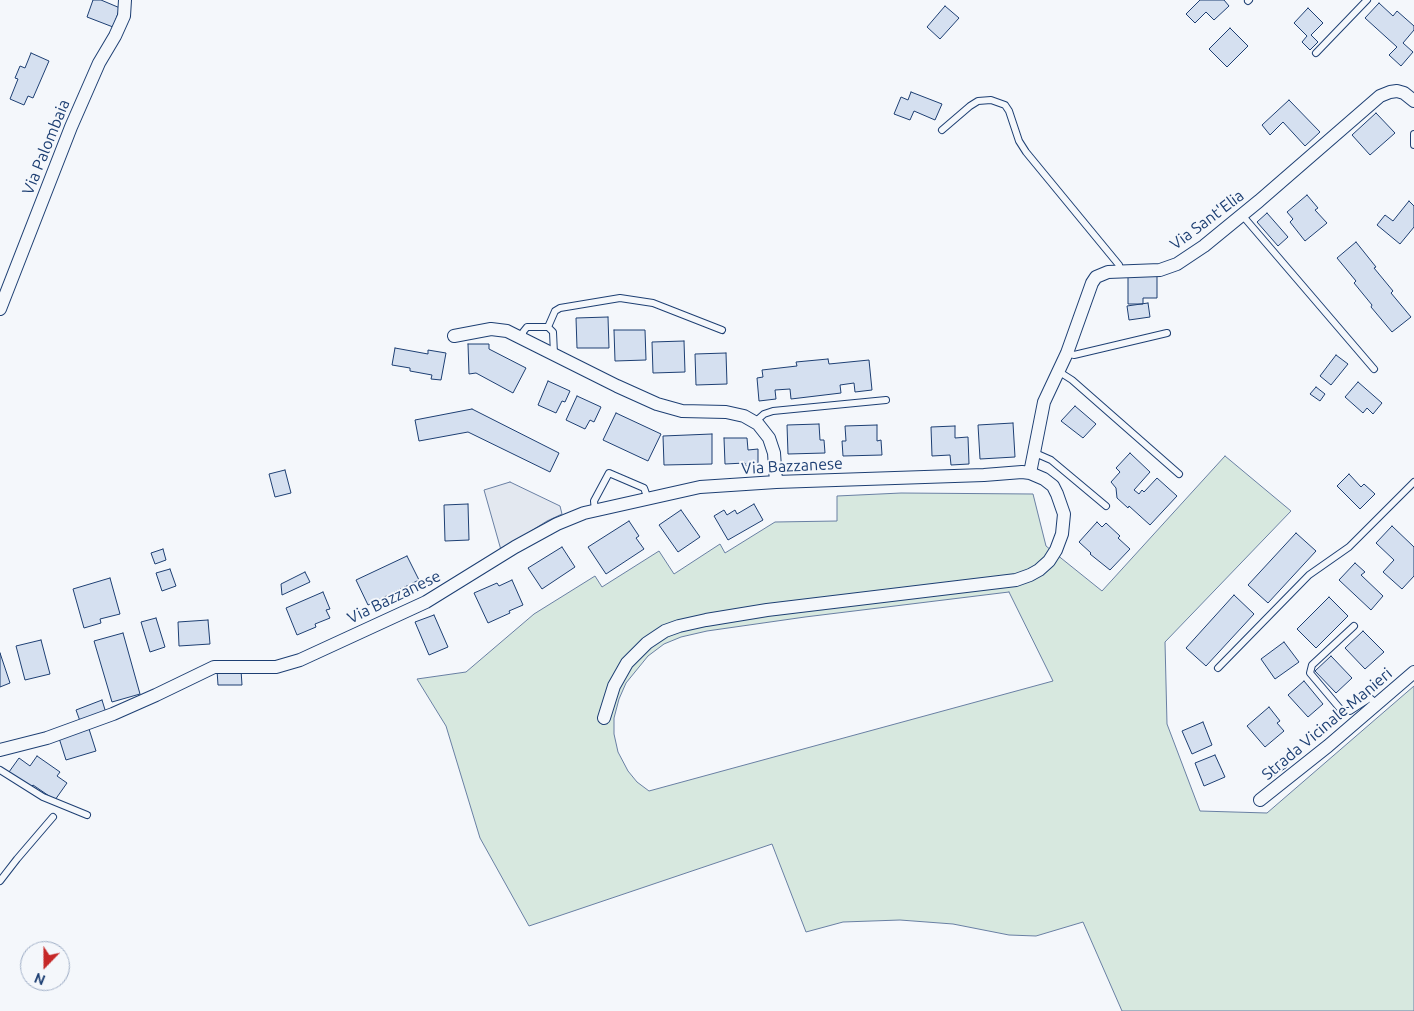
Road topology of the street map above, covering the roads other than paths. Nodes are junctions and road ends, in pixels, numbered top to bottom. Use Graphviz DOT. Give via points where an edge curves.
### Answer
graph roads {
  1 [pos="125,0"];
  2 [pos="1367,0"];
  3 [pos="1316,53"];
  4 [pos="1414,101"];
  5 [pos="942,130"];
  6 [pos="1414,134"];
  7 [pos="1414,145"];
  8 [pos="1242,215"];
  9 [pos="1120,272"];
  10 [pos="0,309"];
  11 [pos="548,326"];
  12 [pos="722,330"];
  13 [pos="1167,333"];
  14 [pos="454,336"];
  15 [pos="522,339"];
  16 [pos="554,354"];
  17 [pos="1066,354"];
  18 [pos="1374,369"];
  19 [pos="1058,371"];
  20 [pos="886,400"];
  21 [pos="755,422"];
  22 [pos="1035,453"];
  23 [pos="1030,473"];
  24 [pos="1179,474"];
  25 [pos="776,482"];
  26 [pos="1414,482"];
  27 [pos="648,499"];
  28 [pos="1106,506"];
  29 [pos="595,511"];
  30 [pos="1354,626"];
  31 [pos="1218,668"];
  32 [pos="1414,672"];
  33 [pos="1377,704"];
  34 [pos="604,718"];
  35 [pos="0,750"];
  36 [pos="0,770"];
  37 [pos="1260,800"];
  38 [pos="87,815"];
  39 [pos="53,817"];
  40 [pos="0,881"];
  1 -- 10 [label="street, Via Palombaia" via="124,16 99,62 71,127"];
  2 -- 3 [label="lane"];
  4 -- 8 [label="street, Via Sant'Elia" via="1399,91 1383,95"];
  5 -- 9 [label="lane" via="978,101 991,100 1005,105 1026,152 1119,265"];
  6 -- 7 [label="lane"];
  8 -- 9 [label="street, Via Sant'Elia" via="1173,266 1156,271"];
  8 -- 18 [label="lane"];
  9 -- 17 [label="street, Via Sant'Elia" via="1102,274 1095,279"];
  11 -- 12 [label="lane" via="555,311 562,307 620,298 649,302"];
  11 -- 15 [label="lane" via="527,327"];
  11 -- 16 [label="lane" via="553,332"];
  13 -- 17 [label="lane" via="1074,355"];
  14 -- 15 [label="street" via="494,329"];
  15 -- 16 [label="street"];
  16 -- 21 [label="street" via="664,406 682,411 735,413"];
  17 -- 19 [label="street, Via Sant'Elia"];
  19 -- 22 [label="street, Via Sant'Elia" via="1042,406"];
  19 -- 24 [label="lane"];
  20 -- 21 [label="lane" via="773,411"];
  21 -- 25 [label="street" via="771,443"];
  22 -- 23 [label="street, Via Sant'Elia"];
  22 -- 28 [label="lane" via="1049,459"];
  23 -- 25 [label="street, Via Bazzanese"];
  23 -- 34 [label="street" via="1044,479 1055,490 1062,504 1064,519 1056,550 1035,573 1016,580 807,604 679,626 652,640 627,663 614,686"];
  25 -- 27 [label="street, Via Bazzanese" via="700,487"];
  26 -- 31 [label="lane" via="1349,548 1312,572"];
  27 -- 29 [label="street, Via Bazzanese"];
  27 -- 29 [label="lane" via="644,488 609,473 594,501"];
  29 -- 35 [label="street, Via Bazzanese" via="557,524 426,602 300,660 272,667 214,667 123,710"];
  30 -- 33 [label="lane" via="1312,665 1310,674 1342,711 1350,712 1369,698"];
  32 -- 33 [label="street, Strada Vicinale Manieri"];
  33 -- 37 [label="street, Strada Vicinale Manieri"];
  36 -- 38 [label="lane" via="43,798"];
  39 -- 40 [label="lane"];
}
